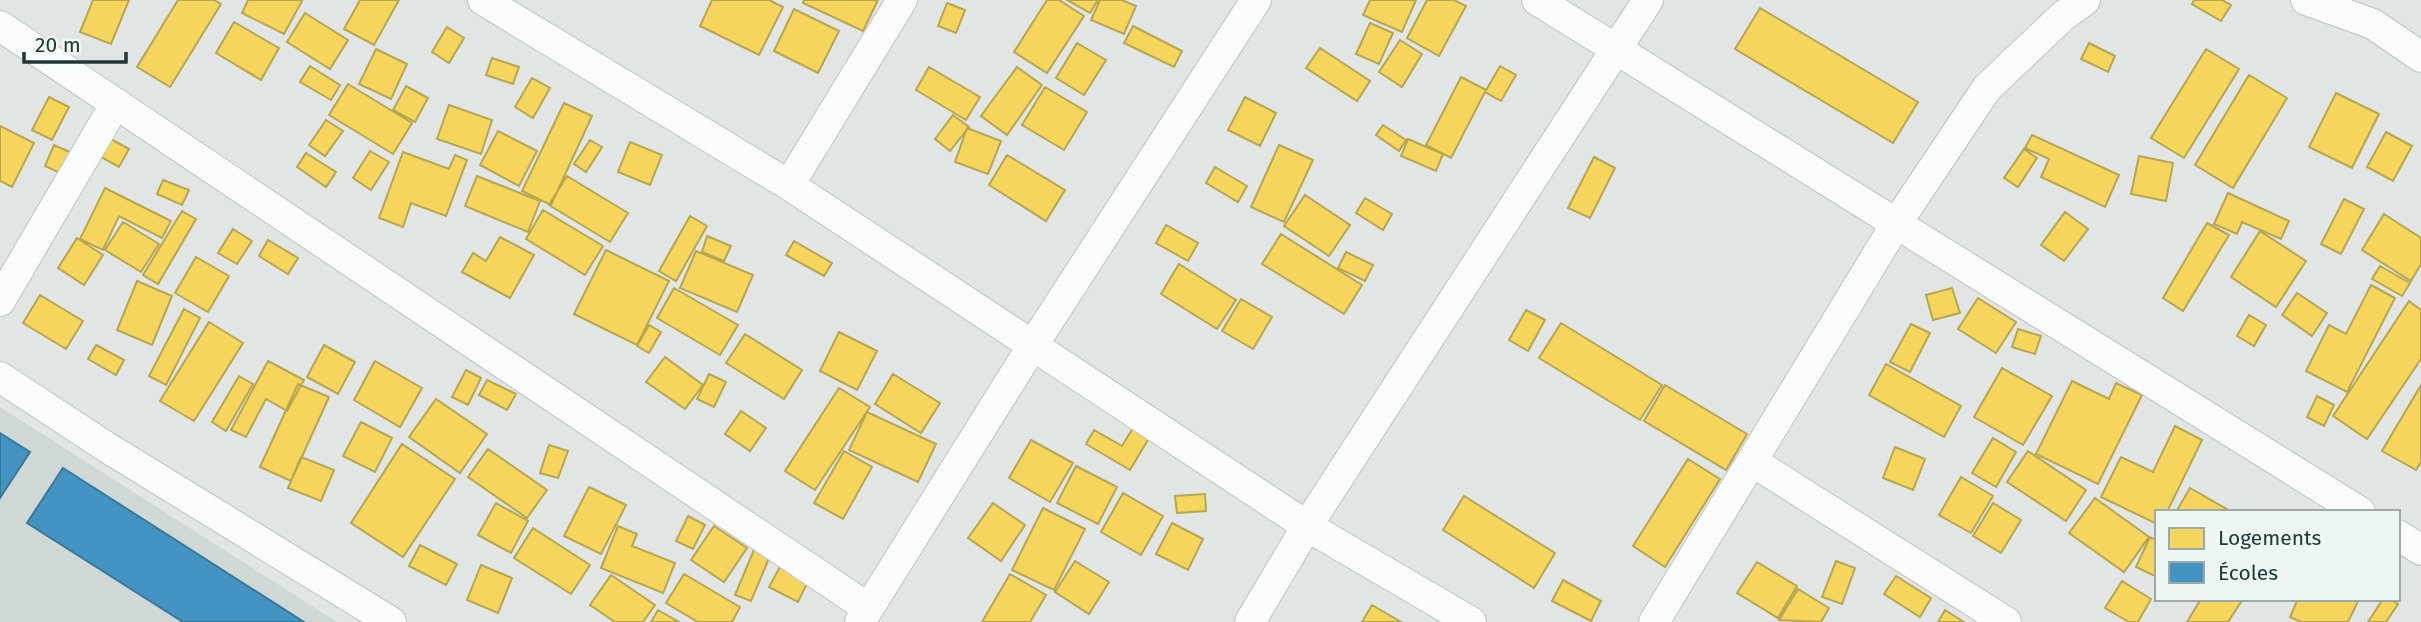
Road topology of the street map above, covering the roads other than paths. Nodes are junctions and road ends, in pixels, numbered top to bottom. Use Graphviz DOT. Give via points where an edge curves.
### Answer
graph roads {
  1 [pos="483,0"];
  2 [pos="902,0"];
  3 [pos="1256,0"];
  4 [pos="1537,0"];
  5 [pos="1648,0"];
  6 [pos="2085,0"];
  7 [pos="2306,0"];
  8 [pos="0,26"];
  9 [pos="1617,49"];
  10 [pos="2421,57"];
  11 [pos="116,103"];
  12 [pos="789,186"];
  13 [pos="1896,225"];
  14 [pos="0,301"];
  15 [pos="1033,345"];
  16 [pos="0,377"];
  17 [pos="1752,462"];
  18 [pos="2357,510"];
  19 [pos="1307,526"];
  20 [pos="2400,537"];
  21 [pos="2421,550"];
  22 [pos="864,615"];
  23 [pos="391,622"];
  24 [pos="1250,622"];
  25 [pos="1471,622"];
  26 [pos="1654,622"];
  27 [pos="2006,622"];
  1 -- 12 [label="street"];
  2 -- 12 [label="street"];
  3 -- 15 [label="street"];
  4 -- 9 [label="street"];
  5 -- 9 [label="street"];
  6 -- 13 [label="street" via="1987,89"];
  7 -- 10 [label="street" via="2373,24"];
  8 -- 11 [label="street"];
  9 -- 13 [label="street"];
  9 -- 19 [label="street"];
  11 -- 14 [label="street"];
  11 -- 22 [label="street"];
  12 -- 15 [label="street"];
  13 -- 17 [label="street"];
  13 -- 18 [label="street"];
  15 -- 19 [label="street"];
  15 -- 22 [label="street"];
  16 -- 23 [label="street"];
  17 -- 26 [label="street"];
  17 -- 27 [label="street"];
  19 -- 24 [label="street"];
  19 -- 25 [label="street"];
  20 -- 21 [label="street"];
}
